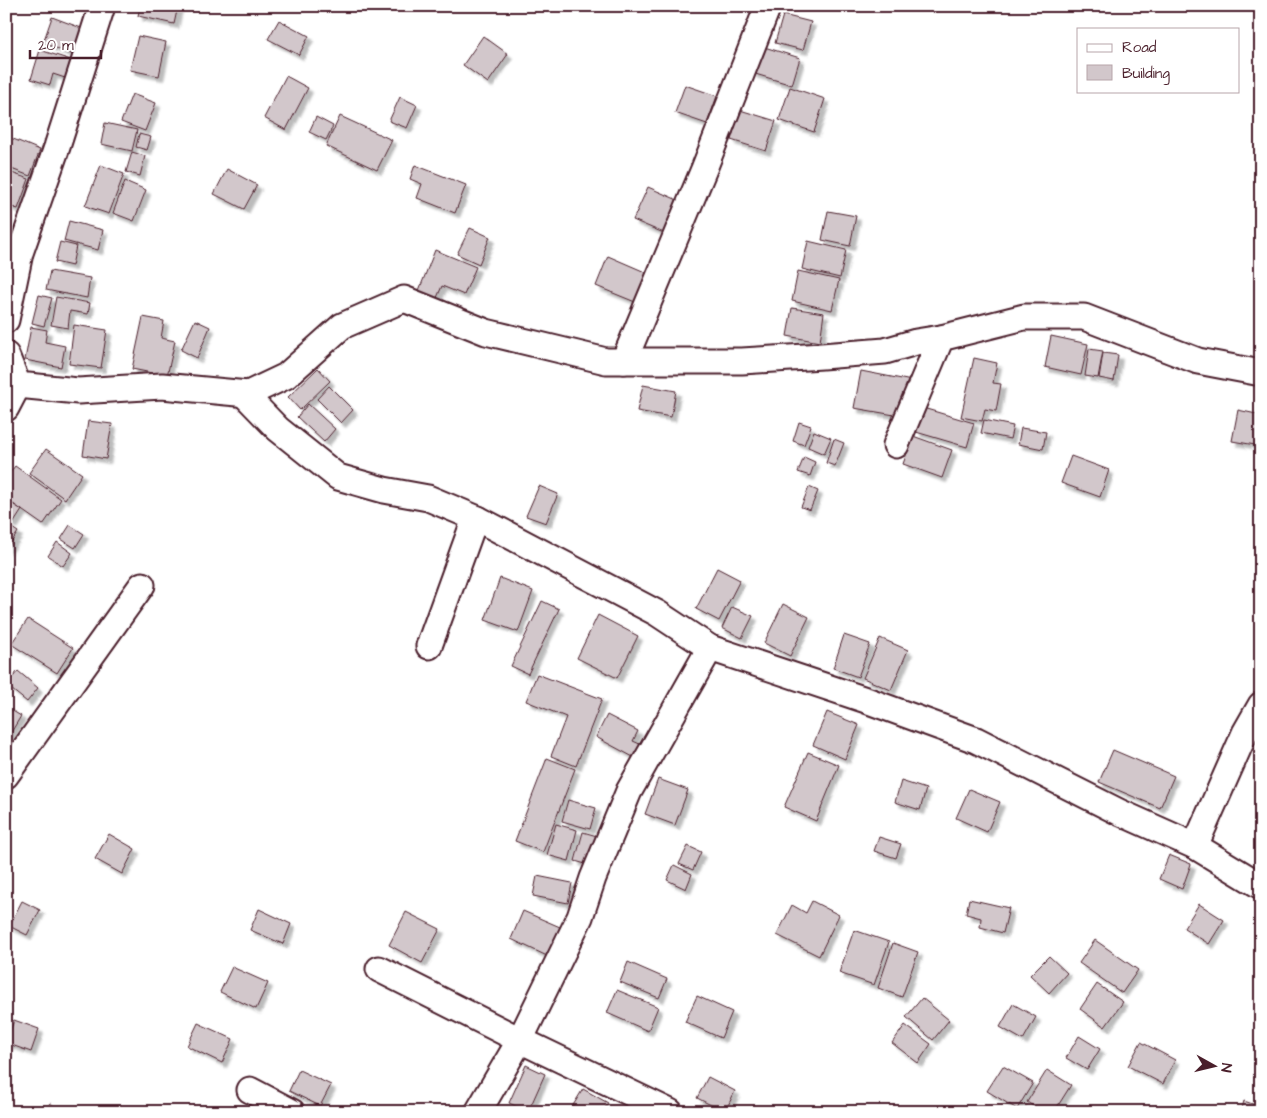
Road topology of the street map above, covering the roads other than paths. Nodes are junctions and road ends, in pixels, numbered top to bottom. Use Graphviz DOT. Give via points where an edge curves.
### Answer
graph roads {
  1 [pos="102,6"];
  2 [pos="768,6"];
  3 [pos="6,320"];
  4 [pos="941,338"];
  5 [pos="6,355"];
  6 [pos="624,361"];
  7 [pos="1261,373"];
  8 [pos="18,385"];
  9 [pos="244,394"];
  10 [pos="6,408"];
  11 [pos="896,445"];
  12 [pos="478,519"];
  13 [pos="142,585"];
  14 [pos="429,646"];
  15 [pos="710,648"];
  16 [pos="1261,705"];
  17 [pos="6,775"];
  18 [pos="1195,846"];
  19 [pos="1261,886"];
  20 [pos="379,969"];
  21 [pos="520,1040"];
  22 [pos="250,1090"];
  23 [pos="292,1112"];
  24 [pos="478,1112"];
  25 [pos="670,1112"];
  1 -- 3 [label="street" via="20,253"];
  2 -- 6 [label="street"];
  4 -- 6 [label="street" via="885,351 822,356 742,361"];
  4 -- 7 [label="street" via="1024,317 1084,317 1198,361"];
  4 -- 11 [label="street"];
  5 -- 8 [label="street"];
  6 -- 9 [label="street" via="606,361 486,332 404,299 342,326 286,376"];
  8 -- 9 [label="street" via="78,391 162,386"];
  8 -- 10 [label="street"];
  9 -- 12 [label="street" via="278,429 338,477 428,498"];
  12 -- 14 [label="street" via="472,527"];
  12 -- 15 [label="street" via="657,613"];
  13 -- 17 [label="street"];
  15 -- 18 [label="street" via="976,740"];
  15 -- 21 [label="street" via="629,790 580,917"];
  16 -- 18 [label="street" via="1245,733"];
  18 -- 19 [label="street"];
  20 -- 21 [label="street"];
  21 -- 24 [label="street"];
  21 -- 25 [label="street"];
  22 -- 23 [label="street"];
}
